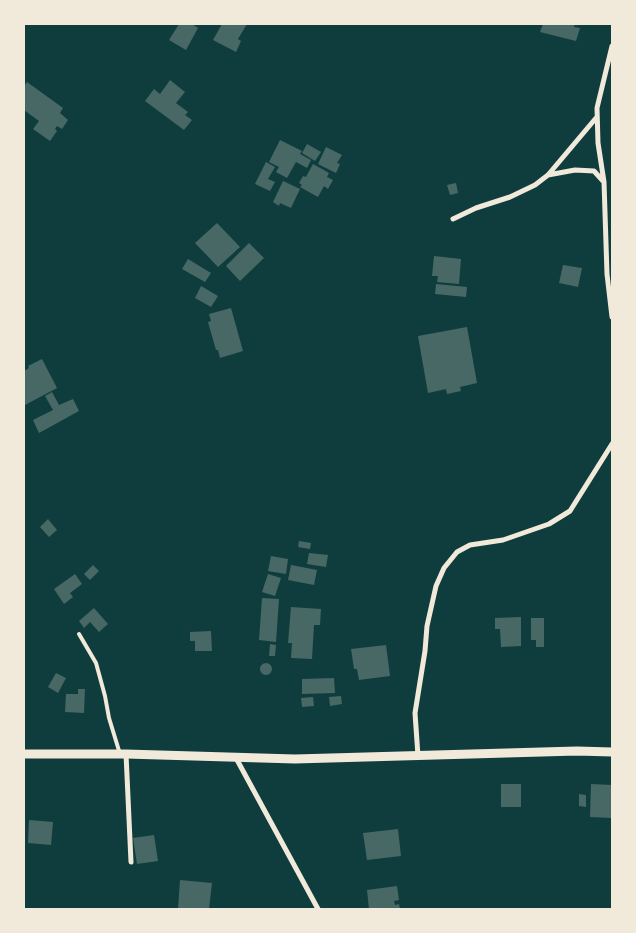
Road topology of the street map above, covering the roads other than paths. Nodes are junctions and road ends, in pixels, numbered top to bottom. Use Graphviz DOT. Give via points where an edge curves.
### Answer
graph roads {
  1 [pos="612,46"];
  2 [pos="596,118"];
  3 [pos="548,175"];
  4 [pos="604,182"];
  5 [pos="453,219"];
  6 [pos="612,317"];
  7 [pos="612,444"];
  8 [pos="611,452"];
  9 [pos="79,634"];
  10 [pos="612,752"];
  11 [pos="24,754"];
  12 [pos="123,754"];
  13 [pos="418,756"];
  14 [pos="236,757"];
  15 [pos="131,862"];
  16 [pos="318,909"];
  1 -- 2 [label="street"];
  2 -- 3 [label="street"];
  2 -- 4 [label="street"];
  3 -- 4 [label="street" via="574,170 594,171"];
  3 -- 5 [label="street" via="526,191"];
  4 -- 6 [label="street"];
  7 -- 8 [label="street"];
  8 -- 13 [label="street" via="570,511 549,524 503,540 470,545 456,552 444,568 426,626 415,713"];
  9 -- 12 [label="lane" via="96,663 109,718"];
  10 -- 13 [label="street"];
  11 -- 12 [label="street"];
  12 -- 14 [label="street"];
  12 -- 15 [label="street"];
  13 -- 14 [label="street" via="295,760"];
  14 -- 16 [label="street"];
}
